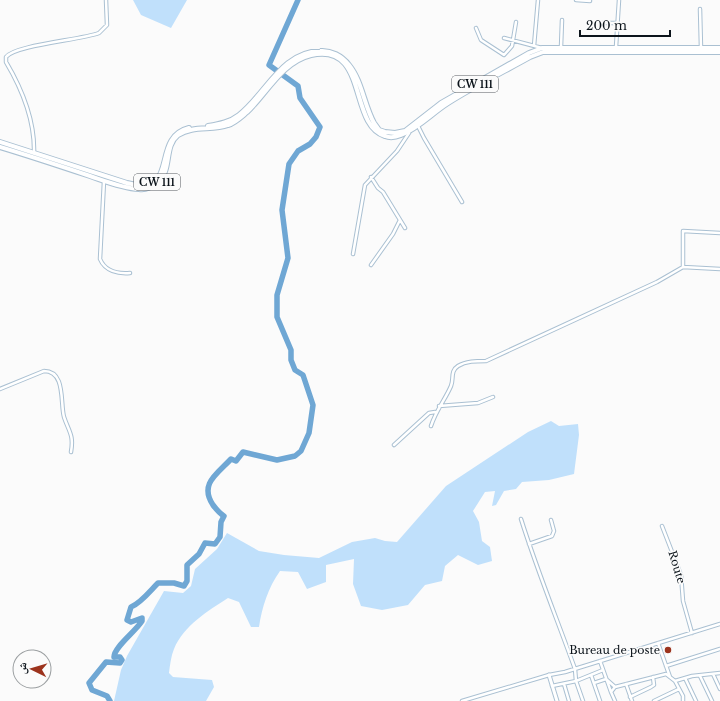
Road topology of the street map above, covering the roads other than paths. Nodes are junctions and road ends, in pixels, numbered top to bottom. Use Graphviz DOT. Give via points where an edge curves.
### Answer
graph roads {
  1 [pos="106,0"];
  2 [pos="538,0"];
  3 [pos="576,0"];
  4 [pos="619,0"];
  5 [pos="590,1"];
  6 [pos="700,9"];
  7 [pos="562,20"];
  8 [pos="516,22"];
  9 [pos="602,23"];
  10 [pos="617,23"];
  11 [pos="476,28"];
  12 [pos="504,38"];
  13 [pos="513,40"];
  14 [pos="534,46"];
  15 [pos="561,47"];
  16 [pos="616,47"];
  17 [pos="701,48"];
  18 [pos="720,48"];
  19 [pos="542,50"];
  20 [pos="720,53"];
  21 [pos="287,65"];
  22 [pos="418,126"];
  23 [pos="412,130"];
  24 [pos="178,134"];
  25 [pos="398,136"];
  26 [pos="0,142"];
  27 [pos="402,143"];
  28 [pos="0,146"];
  29 [pos="34,153"];
  30 [pos="371,177"];
  31 [pos="104,180"];
  32 [pos="462,202"];
  33 [pos="400,220"];
  34 [pos="405,228"];
  35 [pos="720,233"];
  36 [pos="352,254"];
  37 [pos="371,264"];
  38 [pos="683,266"];
  39 [pos="720,269"];
  40 [pos="130,273"];
  41 [pos="0,389"];
  42 [pos="493,397"];
  43 [pos="439,406"];
  44 [pos="436,412"];
  45 [pos="431,426"];
  46 [pos="394,445"];
  47 [pos="71,452"];
  48 [pos="521,519"];
  49 [pos="551,520"];
  50 [pos="662,526"];
  51 [pos="529,544"];
  52 [pos="720,624"];
  53 [pos="692,633"];
  54 [pos="658,643"];
  55 [pos="720,649"];
  56 [pos="600,661"];
  57 [pos="666,666"];
  58 [pos="575,669"];
  59 [pos="603,670"];
  60 [pos="720,673"];
  61 [pos="713,674"];
  62 [pos="549,675"];
  63 [pos="591,675"];
  64 [pos="700,676"];
  65 [pos="653,677"];
  66 [pos="671,677"];
  67 [pos="685,678"];
  68 [pos="606,679"];
  69 [pos="576,681"];
  70 [pos="675,681"];
  71 [pos="594,683"];
  72 [pos="564,684"];
  73 [pos="626,684"];
  74 [pos="552,686"];
  75 [pos="615,687"];
  76 [pos="679,689"];
  77 [pos="720,689"];
  78 [pos="610,692"];
  79 [pos="630,697"];
  80 [pos="462,701"];
  81 [pos="557,701"];
  82 [pos="569,701"];
  83 [pos="583,701"];
  84 [pos="600,701"];
  85 [pos="615,701"];
  86 [pos="632,701"];
  87 [pos="654,701"];
  88 [pos="683,701"];
  89 [pos="696,701"];
  90 [pos="712,701"];
  1 -- 29 [label="street" via="106,25 99,33 19,50 6,56 6,62 24,96 33,134"];
  2 -- 14 [label="street"];
  3 -- 5 [label="street"];
  4 -- 10 [label="street"];
  6 -- 17 [label="street"];
  7 -- 15 [label="street"];
  8 -- 13 [label="street"];
  9 -- 10 [label="street"];
  10 -- 16 [label="street"];
  11 -- 13 [label="street" via="481,40 503,54 510,49"];
  12 -- 13 [label="street"];
  13 -- 14 [label="street"];
  14 -- 19 [label="street"];
  15 -- 16 [label="main road, CW 111"];
  15 -- 19 [label="main road, CW 111"];
  16 -- 17 [label="main road, CW 111"];
  17 -- 18 [label="main road, CW 111"];
  19 -- 20 [label="main road, CW 111"];
  19 -- 21 [label="main road, CW 111" via="529,53 446,99 409,128 395,133 385,132 376,127 355,74 341,57 328,51 318,51 299,55"];
  19 -- 22 [label="main road, CW 111" via="448,102"];
  21 -- 24 [label="main road, CW 111" via="248,110 232,123 219,128"];
  21 -- 25 [label="main road, CW 111" via="316,54 338,58 351,74 372,127 384,136"];
  22 -- 23 [label="main road, CW 111"];
  22 -- 32 [label="street"];
  23 -- 25 [label="main road, CW 111"];
  23 -- 27 [label="street"];
  24 -- 29 [label="main road, CW 111" via="167,146 165,164 160,174 153,182 144,185 127,183"];
  24 -- 31 [label="main road, CW 111" via="170,146 166,172 155,185 139,189"];
  25 -- 27 [label="street"];
  26 -- 29 [label="main road, CW 111"];
  27 -- 30 [label="street"];
  28 -- 31 [label="main road, CW 111"];
  30 -- 33 [label="street"];
  30 -- 36 [label="street" via="363,191"];
  31 -- 40 [label="street" via="100,259 114,272"];
  33 -- 34 [label="street"];
  33 -- 37 [label="street"];
  35 -- 38 [label="street" via="683,231"];
  38 -- 39 [label="street"];
  38 -- 43 [label="street" via="657,282 486,361 466,362 457,367 453,372 451,385"];
  41 -- 47 [label="street" via="44,371 55,374 62,397 64,416 73,441"];
  42 -- 43 [label="street" via="478,403"];
  43 -- 44 [label="street"];
  44 -- 45 [label="street"];
  44 -- 46 [label="street" via="429,413"];
  48 -- 51 [label="street"];
  49 -- 51 [label="street" via="554,531 552,536"];
  50 -- 53 [label="street, Route" via="682,576 683,601"];
  51 -- 58 [label="street"];
  52 -- 53 [label="street"];
  53 -- 54 [label="street"];
  54 -- 56 [label="street"];
  54 -- 57 [label="street"];
  55 -- 57 [label="street"];
  56 -- 58 [label="street"];
  56 -- 59 [label="street"];
  57 -- 66 [label="street"];
  58 -- 62 [label="street"];
  58 -- 69 [label="street"];
  59 -- 63 [label="street"];
  59 -- 68 [label="street"];
  60 -- 61 [label="street"];
  61 -- 64 [label="street"];
  61 -- 77 [label="street"];
  62 -- 74 [label="street"];
  62 -- 80 [label="street"];
  63 -- 69 [label="street"];
  63 -- 71 [label="street"];
  64 -- 67 [label="street"];
  64 -- 90 [label="street"];
  65 -- 66 [label="street" via="666,674"];
  65 -- 73 [label="street"];
  65 -- 79 [label="street" via="654,685"];
  66 -- 70 [label="street"];
  67 -- 70 [label="street"];
  67 -- 89 [label="street"];
  68 -- 71 [label="street"];
  68 -- 75 [label="street"];
  68 -- 78 [label="street"];
  69 -- 72 [label="street"];
  69 -- 83 [label="street"];
  70 -- 76 [label="street"];
  71 -- 84 [label="street"];
  72 -- 74 [label="street"];
  72 -- 82 [label="street"];
  73 -- 75 [label="street"];
  73 -- 79 [label="street"];
  74 -- 81 [label="street"];
  75 -- 78 [label="street"];
  76 -- 87 [label="street"];
  76 -- 88 [label="street"];
  78 -- 85 [label="street"];
  79 -- 86 [label="street"];
}
